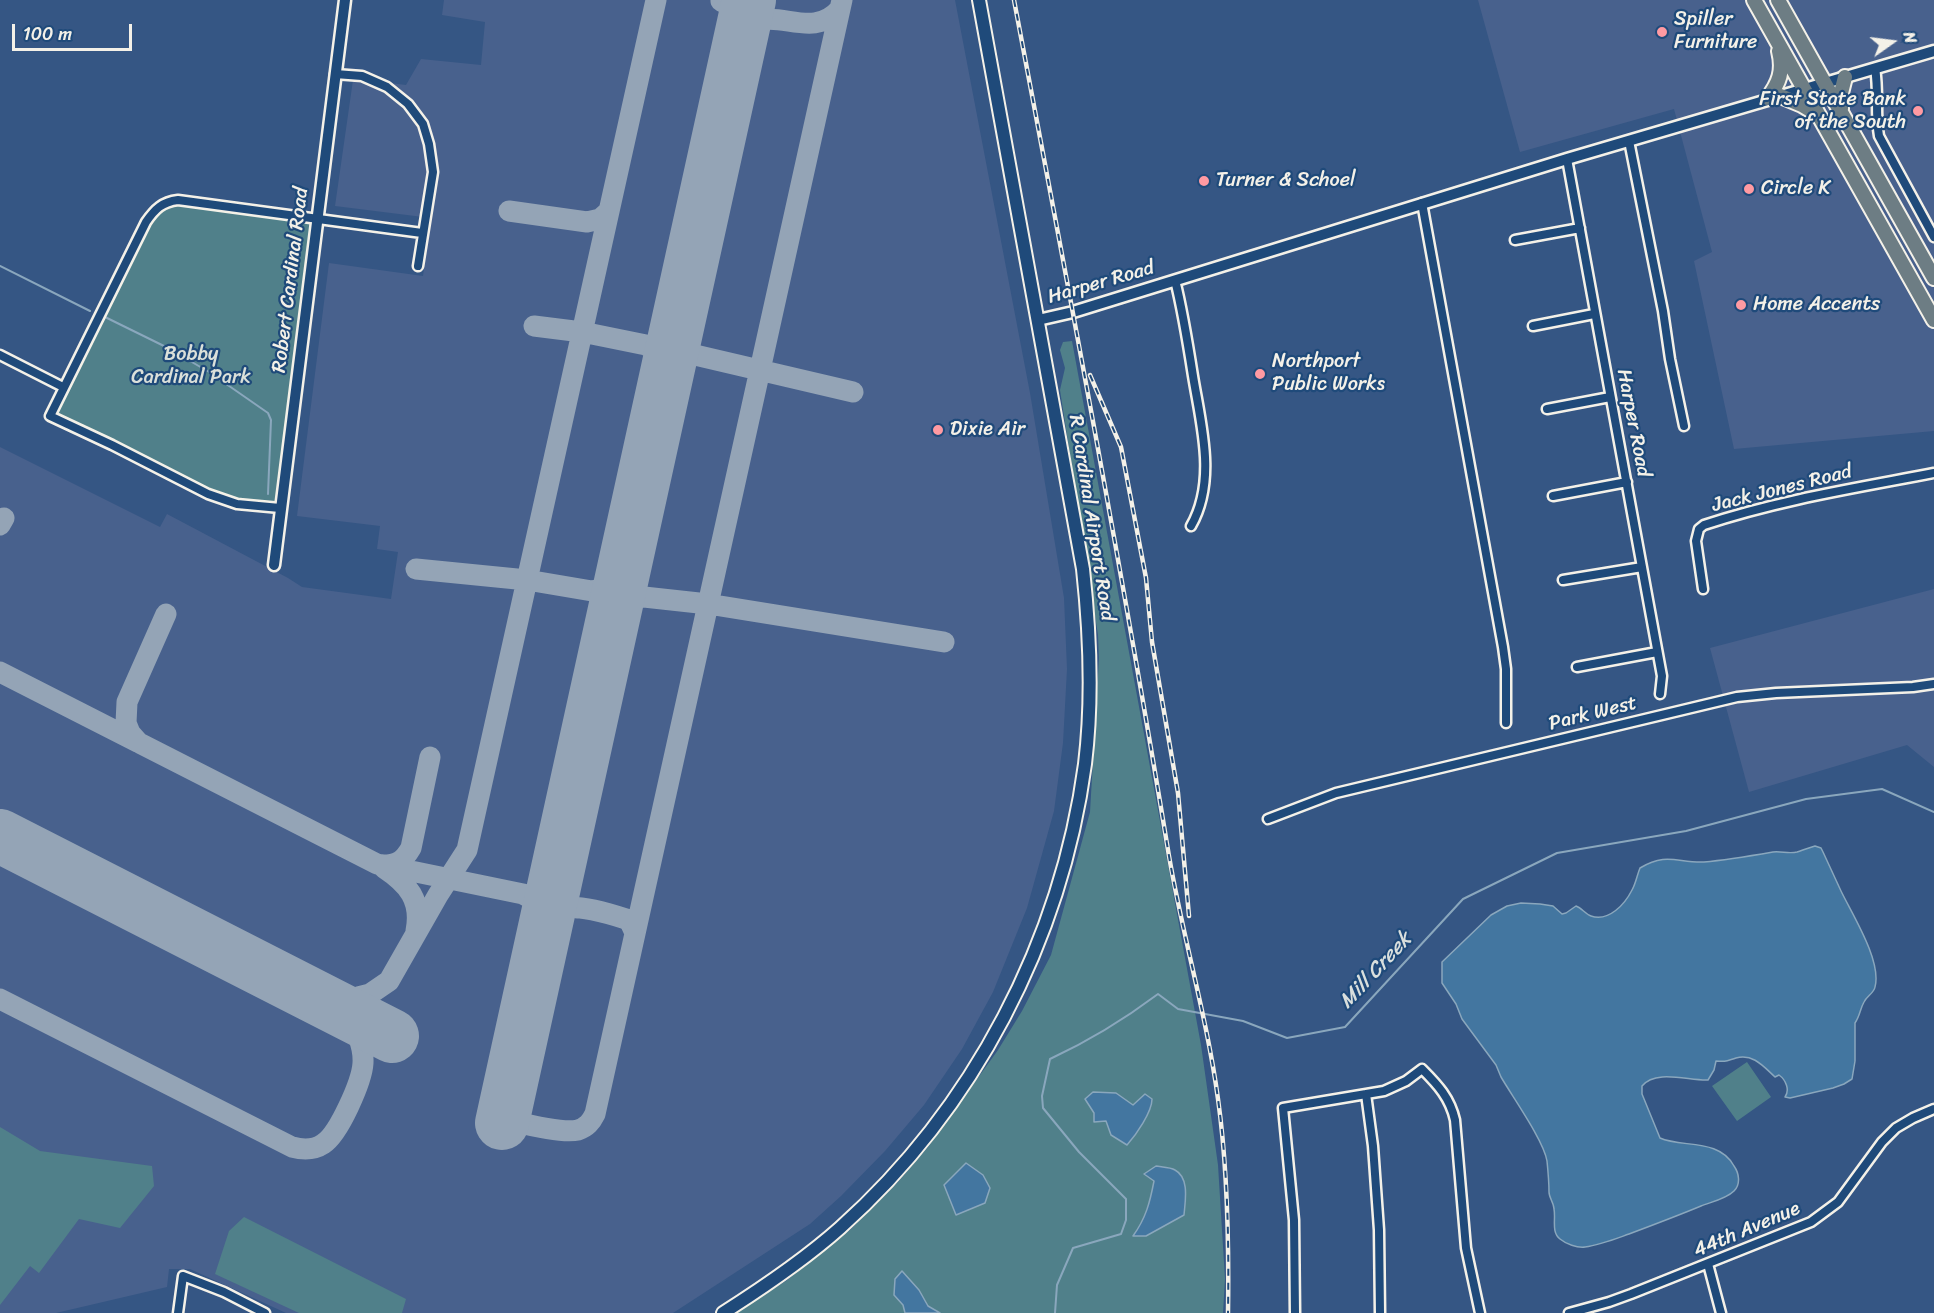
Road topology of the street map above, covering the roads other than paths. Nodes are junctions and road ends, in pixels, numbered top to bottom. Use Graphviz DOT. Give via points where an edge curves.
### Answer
graph roads {
  1 [pos="345,0"];
  2 [pos="979,0"];
  3 [pos="1754,0"];
  4 [pos="1778,0"];
  5 [pos="1777,41"];
  6 [pos="1934,51"];
  7 [pos="1875,68"];
  8 [pos="335,74"];
  9 [pos="1845,77"];
  10 [pos="1824,83"];
  11 [pos="1803,88"];
  12 [pos="1773,97"];
  13 [pos="1840,112"];
  14 [pos="1818,114"];
  15 [pos="1629,141"];
  16 [pos="1567,159"];
  17 [pos="1422,203"];
  18 [pos="317,219"];
  19 [pos="1580,228"];
  20 [pos="422,233"];
  21 [pos="1885,233"];
  22 [pos="1934,237"];
  23 [pos="1515,240"];
  24 [pos="1919,251"];
  25 [pos="418,266"];
  26 [pos="1905,270"];
  27 [pos="1933,276"];
  28 [pos="1175,280"];
  29 [pos="1594,314"];
  30 [pos="1038,320"];
  31 [pos="1934,320"];
  32 [pos="1533,326"];
  33 [pos="0,355"];
  34 [pos="63,387"];
  35 [pos="1610,397"];
  36 [pos="1547,409"];
  37 [pos="1684,426"];
  38 [pos="1934,472"];
  39 [pos="1627,482"];
  40 [pos="1553,496"];
  41 [pos="280,508"];
  42 [pos="1191,526"];
  43 [pos="274,565"];
  44 [pos="1642,567"];
  45 [pos="1563,580"];
  46 [pos="1704,589"];
  47 [pos="1657,652"];
  48 [pos="1577,667"];
  49 [pos="1934,684"];
  50 [pos="1660,694"];
  51 [pos="1506,723"];
  52 [pos="1268,819"];
  53 [pos="1366,1094"];
  54 [pos="1934,1109"];
  55 [pos="1707,1264"];
  56 [pos="178,1313"];
  57 [pos="265,1313"];
  58 [pos="723,1313"];
  59 [pos="1295,1313"];
  60 [pos="1380,1313"];
  61 [pos="1480,1313"];
  62 [pos="1569,1313"];
  63 [pos="1722,1313"];
  1 -- 8 [label="street, Robert Cardinal Road"];
  2 -- 30 [label="main road, R Cardinal Airport Road"];
  3 -- 5 [label="highway"];
  4 -- 10 [label="highway"];
  5 -- 11 [label="highway"];
  5 -- 12 [label="highway" via="1782,73"];
  6 -- 7 [label="street, Harper Road"];
  7 -- 9 [label="street, Harper Road"];
  7 -- 22 [label="street" via="1879,136"];
  8 -- 18 [label="street, Robert Cardinal Road"];
  8 -- 20 [label="street" via="362,76 387,87 408,104 423,124 433,172"];
  9 -- 10 [label="street, Harper Road"];
  9 -- 13 [label="highway"];
  10 -- 11 [label="street, Harper Road"];
  10 -- 13 [label="highway"];
  11 -- 12 [label="street, Harper Road"];
  11 -- 14 [label="highway"];
  12 -- 14 [label="highway" via="1803,105"];
  12 -- 15 [label="street, Harper Road"];
  13 -- 24 [label="highway"];
  14 -- 21 [label="highway"];
  15 -- 16 [label="street, Harper Road"];
  15 -- 37 [label="street"];
  16 -- 17 [label="street, Harper Road"];
  16 -- 19 [label="street, Harper Road"];
  17 -- 28 [label="street, Harper Road"];
  17 -- 51 [label="street" via="1503,646"];
  18 -- 20 [label="street"];
  18 -- 34 [label="street" via="178,200 159,206 146,222"];
  18 -- 41 [label="street, Robert Cardinal Road"];
  19 -- 23 [label="street"];
  19 -- 29 [label="street, Harper Road"];
  20 -- 25 [label="street"];
  21 -- 24 [label="highway" via="1906,250"];
  21 -- 26 [label="highway"];
  24 -- 27 [label="highway"];
  26 -- 27 [label="highway" via="1916,268"];
  26 -- 31 [label="highway"];
  28 -- 30 [label="street, Harper Road"];
  28 -- 42 [label="street, Harper Road" via="1204,450 1204,489"];
  29 -- 32 [label="street"];
  29 -- 35 [label="street, Harper Road"];
  30 -- 58 [label="main road, R Cardinal Airport Road" via="1083,569 1090,666 1085,763 1052,905 993,1039 909,1158 840,1228"];
  33 -- 34 [label="street"];
  34 -- 41 [label="street" via="50,416 214,496 237,504"];
  35 -- 36 [label="street"];
  35 -- 39 [label="street, Harper Road"];
  38 -- 46 [label="street, Jack Jones Road" via="1788,501 1704,525 1696,541"];
  39 -- 40 [label="street"];
  39 -- 44 [label="street, Harper Road"];
  41 -- 43 [label="street, Robert Cardinal Road"];
  44 -- 45 [label="street"];
  44 -- 47 [label="street, Harper Road"];
  47 -- 48 [label="street"];
  47 -- 50 [label="street, Harper Road" via="1662,676"];
  49 -- 52 [label="street, Park West" via="1737,697 1336,793"];
  53 -- 59 [label="street" via="1282,1108 1294,1220"];
  53 -- 60 [label="street" via="1379,1219"];
  53 -- 61 [label="street" via="1395,1087 1422,1069 1452,1106 1466,1248"];
  54 -- 55 [label="street, 44th Avenue" via="1896,1128 1838,1202 1819,1217"];
  55 -- 62 [label="street, 44th Avenue" via="1609,1302"];
  55 -- 63 [label="street"];
  56 -- 57 [label="street" via="183,1276"];
}
